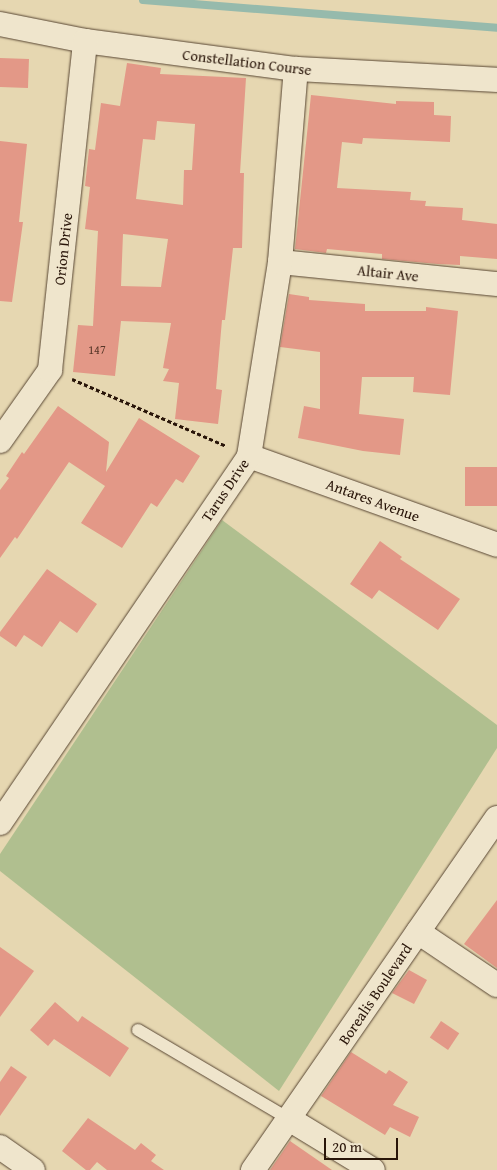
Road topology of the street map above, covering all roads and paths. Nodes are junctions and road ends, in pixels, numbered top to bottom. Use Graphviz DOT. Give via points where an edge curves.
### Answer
graph roads {
  1 [pos="0,24"];
  2 [pos="85,41"];
  3 [pos="296,70"];
  4 [pos="497,80"];
  5 [pos="280,262"];
  6 [pos="497,284"];
  7 [pos="50,370"];
  8 [pos="0,441"];
  9 [pos="248,456"];
  10 [pos="497,545"];
  11 [pos="497,818"];
  12 [pos="0,823"];
  13 [pos="418,932"];
  14 [pos="497,985"];
  15 [pos="138,1030"];
  16 [pos="289,1119"];
  17 [pos="0,1147"];
  18 [pos="33,1170"];
  19 [pos="253,1170"];
  20 [pos="373,1170"];
  1 -- 2 [label="street, Constellation Course"];
  2 -- 3 [label="street, Constellation Course"];
  2 -- 7 [label="street, Orion Drive"];
  3 -- 4 [label="street, Constellation Course"];
  3 -- 5 [label="street, Tarus Drive"];
  5 -- 6 [label="street, Altair Ave"];
  5 -- 9 [label="street, Tarus Drive"];
  7 -- 8 [label="street, Orion Drive"];
  7 -- 9 [label="path"];
  9 -- 10 [label="street, Antares Avenue"];
  9 -- 12 [label="street, Tarus Drive"];
  11 -- 13 [label="street, Borealis Boulevard"];
  13 -- 14 [label="street"];
  13 -- 16 [label="street, Borealis Boulevard"];
  15 -- 16 [label="lane"];
  16 -- 19 [label="street, Borealis Boulevard"];
  16 -- 20 [label="street"];
  17 -- 18 [label="street"];
}
